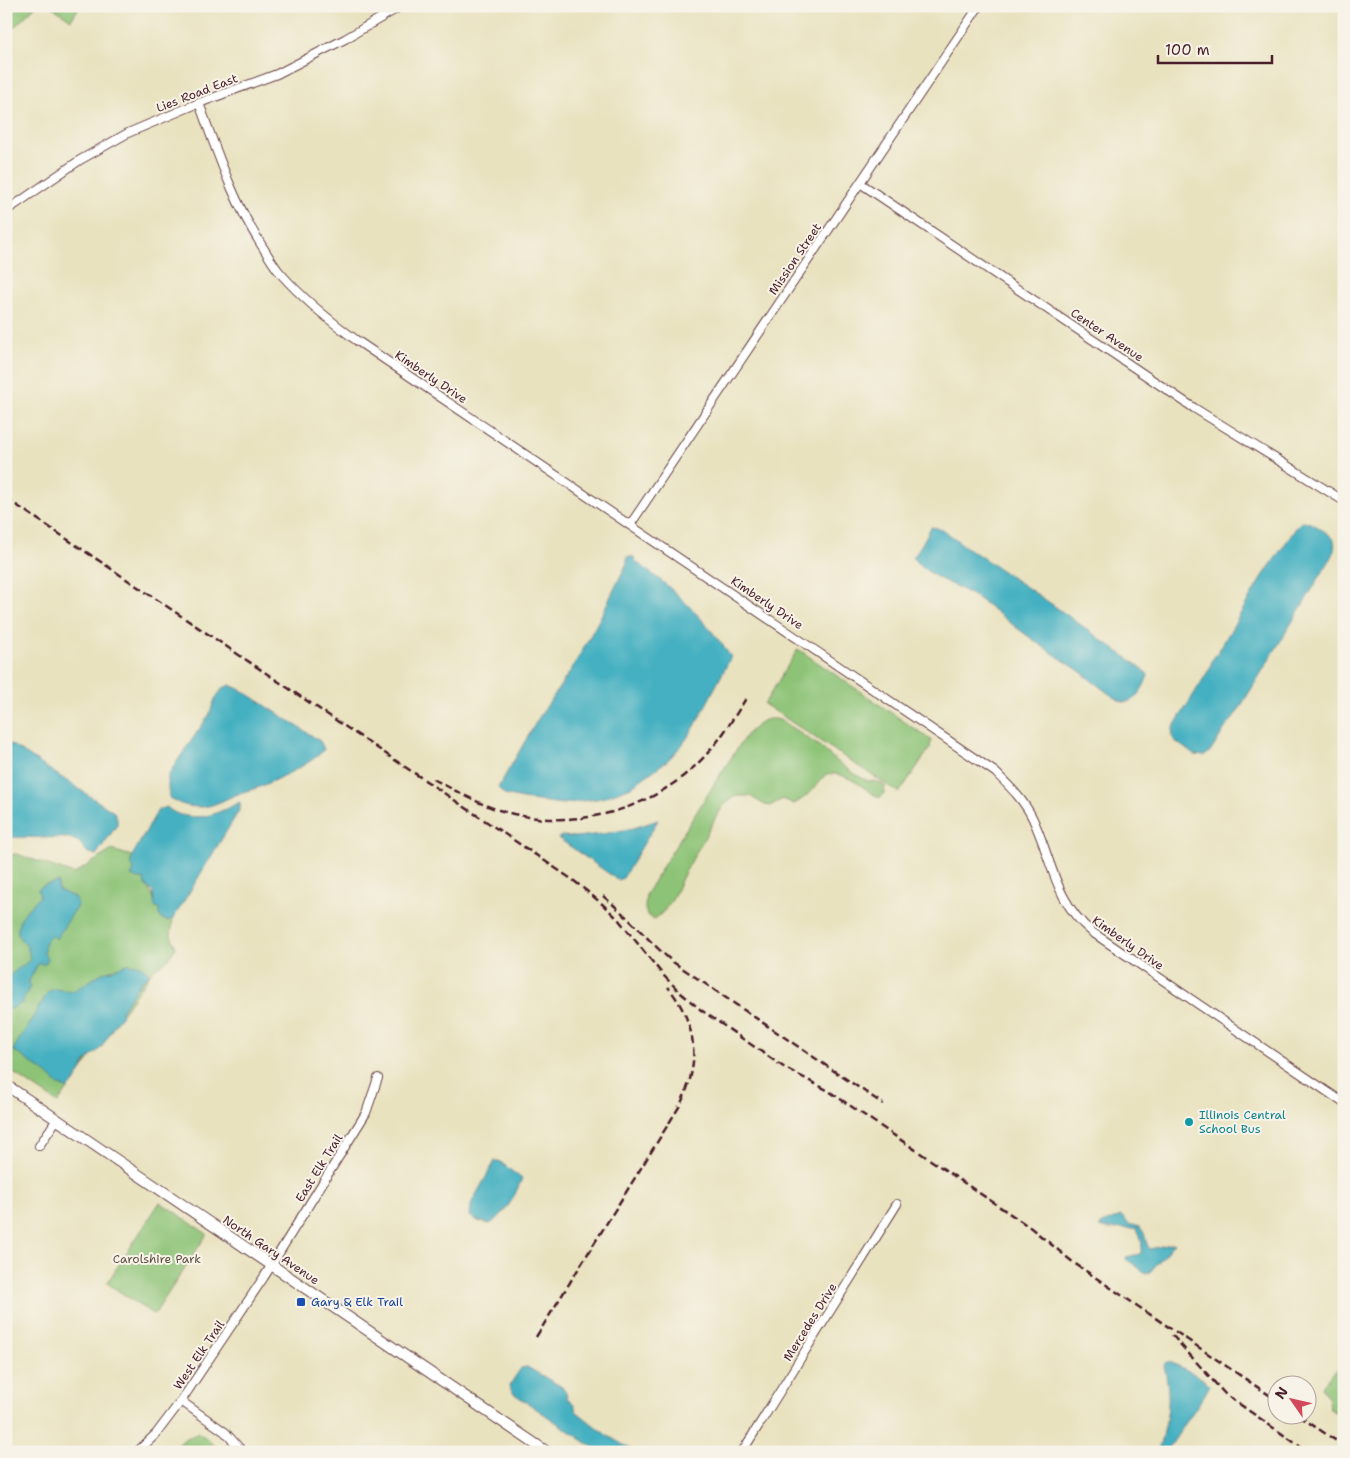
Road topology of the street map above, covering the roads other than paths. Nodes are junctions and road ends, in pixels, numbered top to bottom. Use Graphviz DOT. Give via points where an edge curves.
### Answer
graph roads {
  1 [pos="401,6"];
  2 [pos="980,6"];
  3 [pos="199,103"];
  4 [pos="860,183"];
  5 [pos="6,211"];
  6 [pos="1344,501"];
  7 [pos="630,525"];
  8 [pos="378,1078"];
  9 [pos="6,1085"];
  10 [pos="1344,1103"];
  11 [pos="57,1119"];
  12 [pos="39,1146"];
  13 [pos="898,1204"];
  14 [pos="272,1265"];
  15 [pos="182,1401"];
  16 [pos="137,1452"];
  17 [pos="243,1452"];
  18 [pos="547,1452"];
  19 [pos="742,1452"];
  1 -- 3 [label="street, Lies Road East" via="277,74"];
  2 -- 4 [label="street, Mission Street"];
  3 -- 5 [label="street, Lies Road East" via="94,151"];
  3 -- 7 [label="street, Kimberly Drive" via="226,178 248,224 281,273 297,290 356,340"];
  4 -- 6 [label="street, Center Avenue" via="1194,408"];
  4 -- 7 [label="street, Mission Street"];
  7 -- 10 [label="street, Kimberly Drive" via="995,772 1018,795 1032,817 1063,897 1082,924"];
  8 -- 14 [label="street, East Elk Trail" via="366,1113"];
  9 -- 11 [label="street, North Gary Avenue"];
  11 -- 12 [label="street"];
  11 -- 14 [label="street, North Gary Avenue"];
  13 -- 19 [label="street, Mercedes Drive"];
  14 -- 15 [label="street, West Elk Trail"];
  14 -- 18 [label="street, North Gary Avenue"];
  15 -- 16 [label="street, West Elk Trail"];
  15 -- 17 [label="street" via="225,1432"];
}
